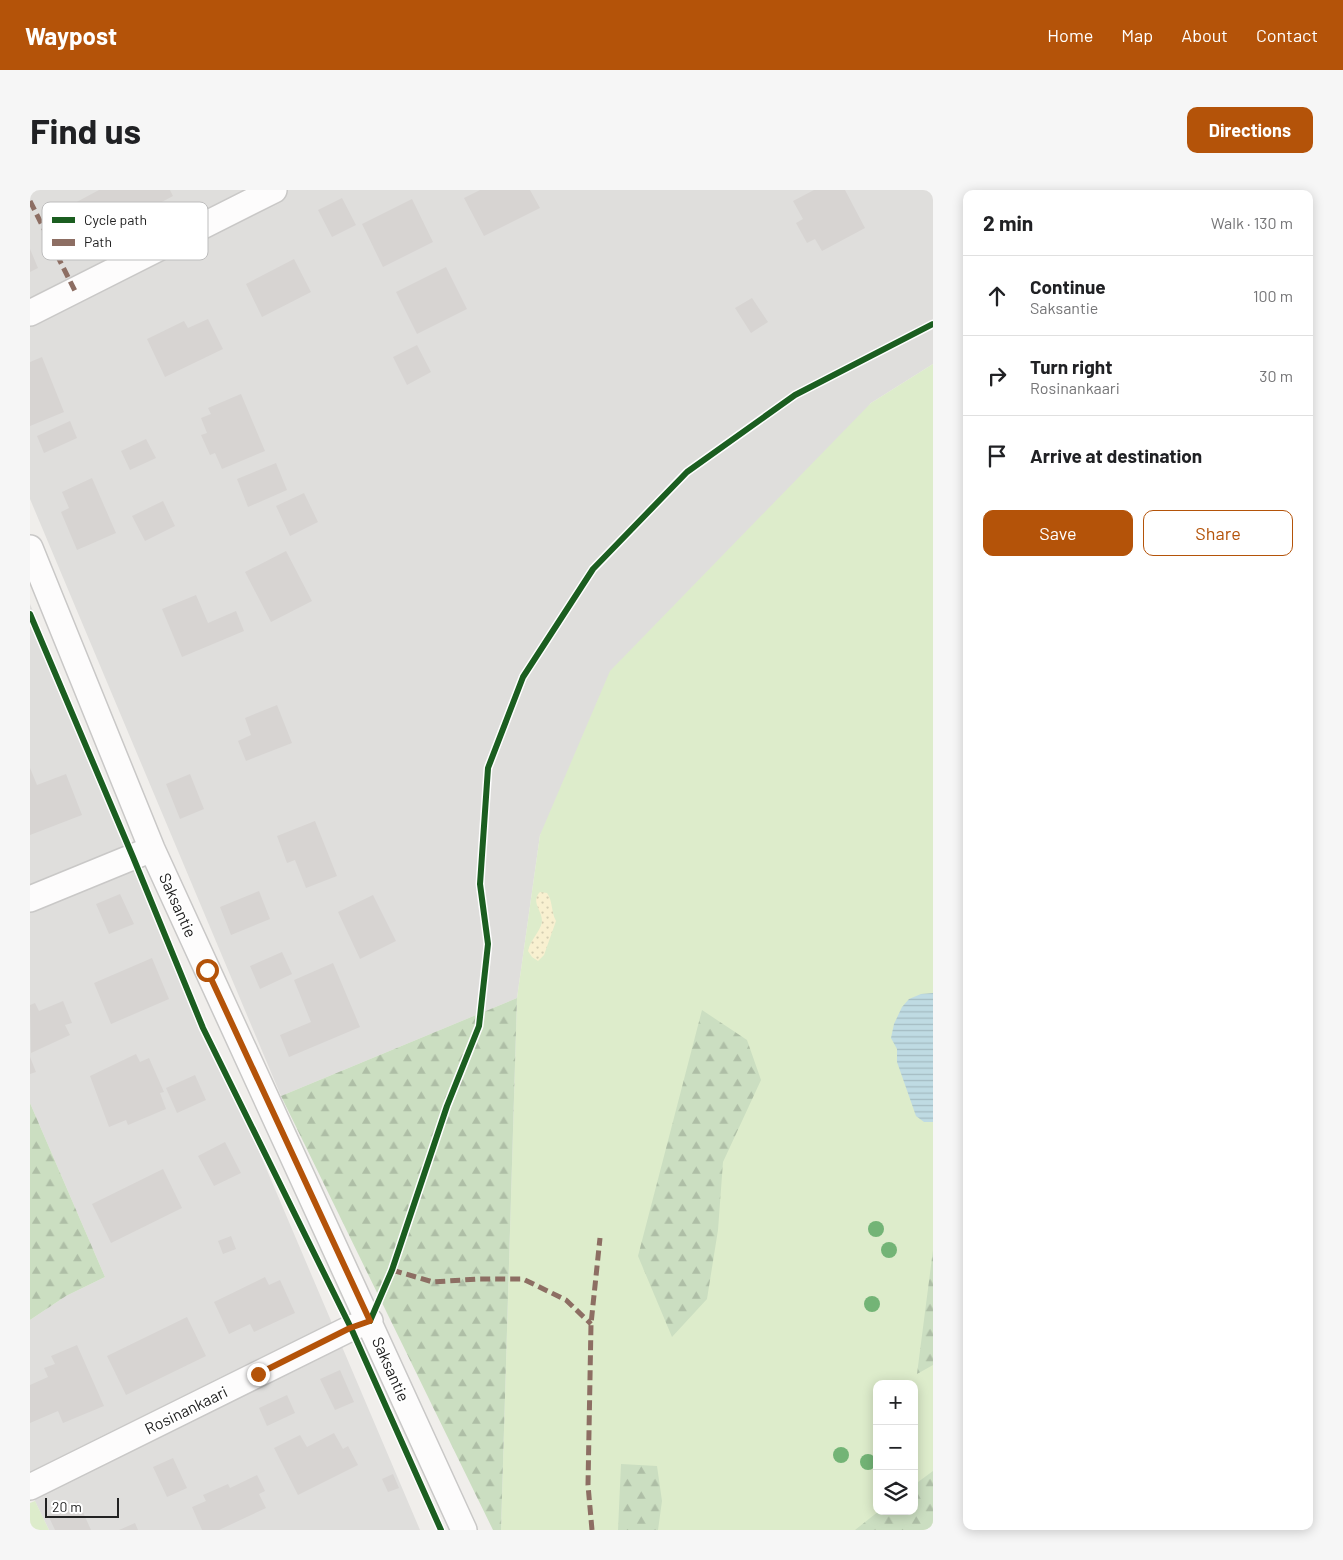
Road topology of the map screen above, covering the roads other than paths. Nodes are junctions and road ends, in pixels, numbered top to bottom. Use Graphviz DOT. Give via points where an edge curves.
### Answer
graph roads {
  1 [pos="274,190"];
  2 [pos="208,223"];
  3 [pos="135,260"];
  4 [pos="30,313"];
  5 [pos="30,548"];
  6 [pos="152,849"];
  7 [pos="30,899"];
  8 [pos="370,1321"];
  9 [pos="30,1487"];
  10 [pos="464,1530"];
  1 -- 2 [label="street"];
  3 -- 4 [label="street"];
  5 -- 6 [label="street, Saksantie"];
  6 -- 7 [label="street"];
  6 -- 8 [label="street, Saksantie"];
  8 -- 9 [label="street, Rosinankaari"];
  8 -- 10 [label="street, Saksantie"];
}
